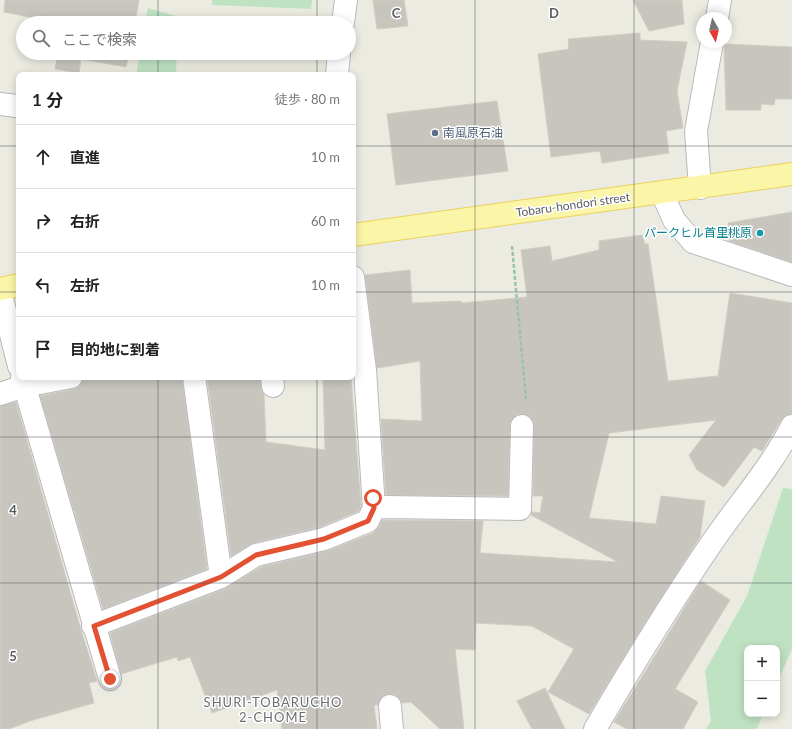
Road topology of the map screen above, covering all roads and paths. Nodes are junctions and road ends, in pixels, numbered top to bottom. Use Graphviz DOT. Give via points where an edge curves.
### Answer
graph roads {
  1 [pos="346,0"];
  2 [pos="720,0"];
  3 [pos="718,12"];
  4 [pos="344,16"];
  5 [pos="711,48"];
  6 [pos="338,60"];
  7 [pos="337,72"];
  8 [pos="792,174"];
  9 [pos="700,188"];
  10 [pos="662,193"];
  11 [pos="356,234"];
  12 [pos="512,246"];
  13 [pos="792,275"];
  14 [pos="16,286"];
  15 [pos="0,290"];
  16 [pos="356,300"];
  17 [pos="16,353"];
  18 [pos="17,380"];
  19 [pos="23,380"];
  20 [pos="194,380"];
  21 [pos="0,394"];
  22 [pos="522,426"];
  23 [pos="792,426"];
  24 [pos="374,508"];
  25 [pos="221,577"];
  26 [pos="94,626"];
  27 [pos="110,679"];
  28 [pos="390,706"];
  29 [pos="392,729"];
  30 [pos="595,729"];
  1 -- 4 [label="street"];
  2 -- 3 [label="street"];
  5 -- 9 [label="street" via="696,131"];
  6 -- 7 [label="street"];
  8 -- 9 [label="main road, Tobaru-hondori street"];
  9 -- 10 [label="main road, Tobaru-hondori street"];
  10 -- 11 [label="main road, Tobaru-hondori street"];
  10 -- 13 [label="street" via="674,220 693,242"];
  12 -- 22 [label="path" via="528,415"];
  14 -- 15 [label="main road"];
  15 -- 17 [label="street"];
  16 -- 24 [label="street" via="365,370"];
  18 -- 21 [label="street"];
  19 -- 26 [label="street"];
  20 -- 25 [label="street"];
  22 -- 24 [label="street" via="520,508"];
  23 -- 30 [label="street" via="767,470 712,542 659,622"];
  24 -- 25 [label="street" via="368,521 324,539 256,555"];
  25 -- 26 [label="street"];
  26 -- 27 [label="street"];
  28 -- 29 [label="street"];
}
